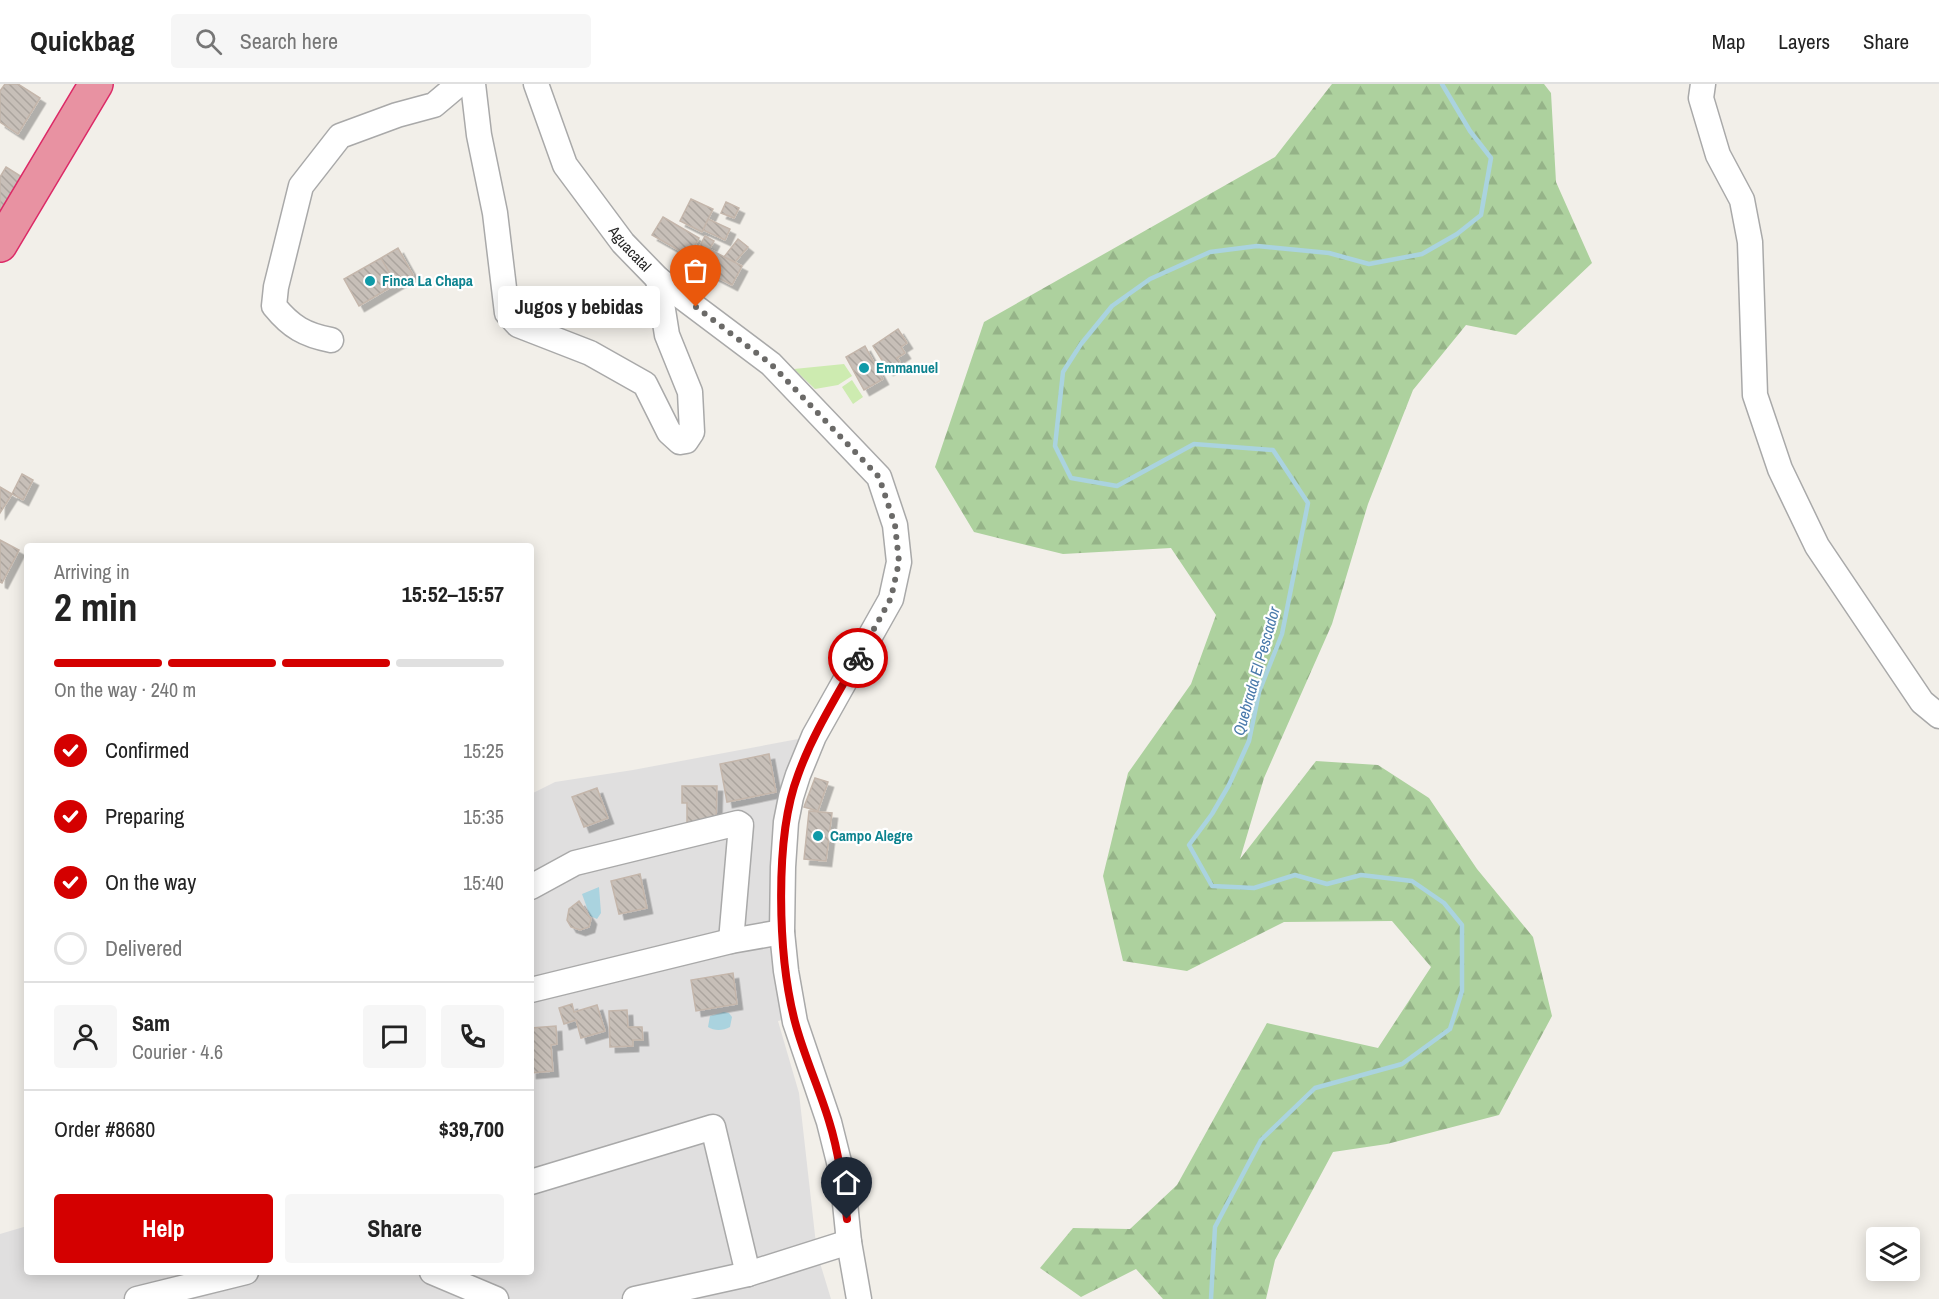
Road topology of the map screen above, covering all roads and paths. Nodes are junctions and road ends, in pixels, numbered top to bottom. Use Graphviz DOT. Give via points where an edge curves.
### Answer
graph roads {
  1 [pos="96,84"];
  2 [pos="459,84"];
  3 [pos="473,84"];
  4 [pos="536,84"];
  5 [pos="1703,84"];
  6 [pos="0,246"];
  7 [pos="658,279"];
  8 [pos="332,339"];
  9 [pos="1939,716"];
  10 [pos="534,885"];
  11 [pos="782,932"];
  12 [pos="731,941"];
  13 [pos="534,989"];
  14 [pos="534,1181"];
  15 [pos="849,1242"];
  16 [pos="748,1274"];
  17 [pos="234,1275"];
  18 [pos="439,1275"];
  19 [pos="137,1299"];
  20 [pos="496,1299"];
  21 [pos="635,1299"];
  22 [pos="859,1299"];
  1 -- 6 [label="highway"];
  2 -- 8 [label="street" via="434,105 340,136 301,186 274,306 285,320 311,336"];
  3 -- 7 [label="street" via="507,313 518,325 590,353 645,384 669,432 680,442 686,441 692,432 690,392 668,335"];
  4 -- 7 [label="street, Aguacatal" via="565,165 623,243"];
  5 -- 9 [label="street" via="1701,98 1718,155 1742,200 1750,242 1755,395 1780,469 1817,546 1922,702"];
  7 -- 11 [label="street, Aguacatal" via="771,364 879,477 895,525 899,562 891,598 814,736 791,797 783,867"];
  10 -- 12 [label="street" via="575,863 738,823 741,825"];
  11 -- 12 [label="street"];
  11 -- 15 [label="street, Aguacatal" via="795,1022 842,1174"];
  12 -- 13 [label="street"];
  14 -- 16 [label="street" via="713,1128"];
  15 -- 16 [label="street"];
  15 -- 22 [label="street, Aguacatal"];
  16 -- 21 [label="street"];
  17 -- 19 [label="street"];
  18 -- 20 [label="street"];
}
